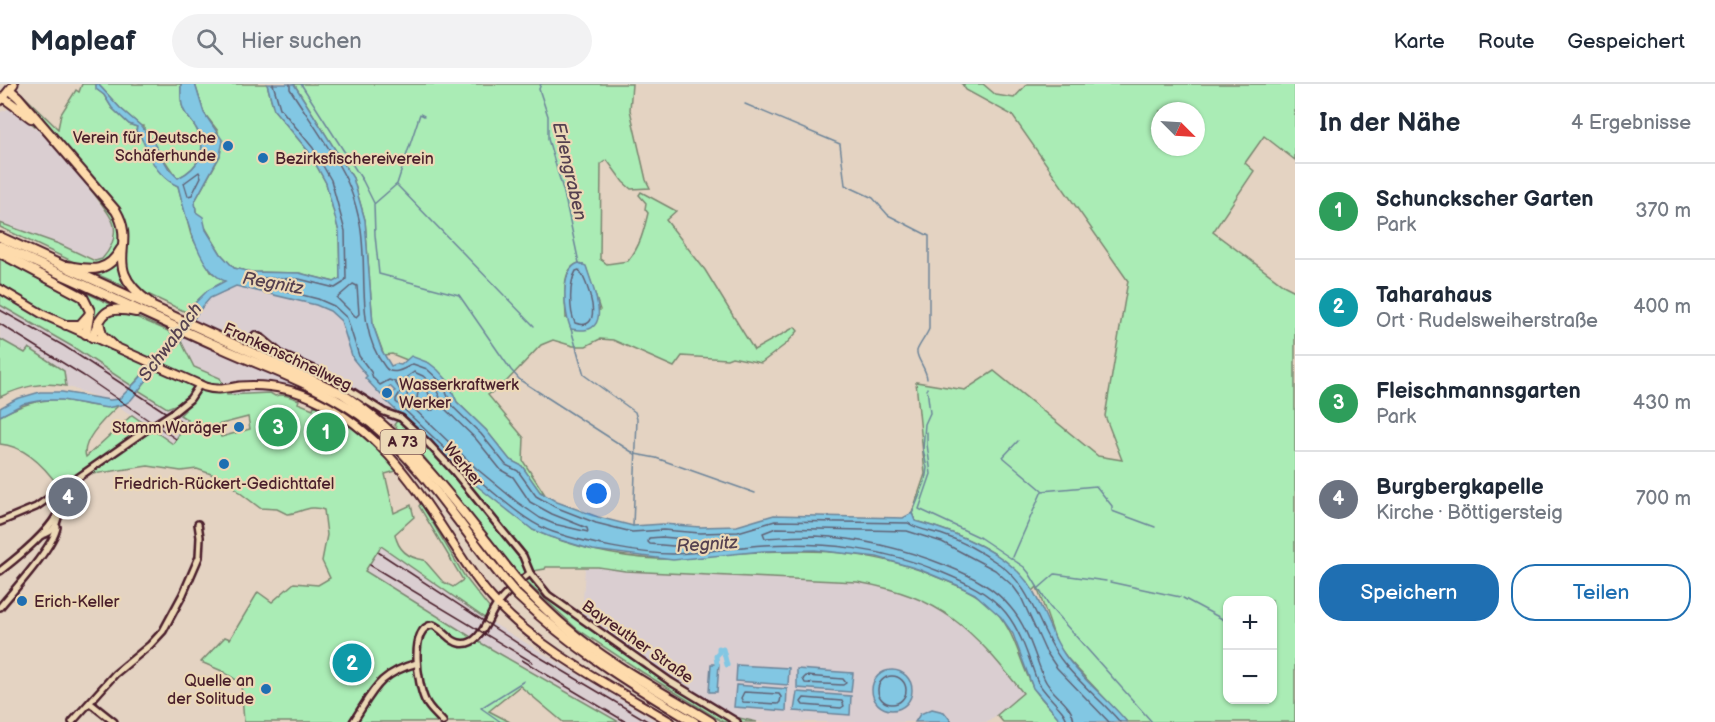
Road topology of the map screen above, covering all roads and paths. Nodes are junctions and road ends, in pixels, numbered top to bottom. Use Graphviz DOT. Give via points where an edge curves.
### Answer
graph roads {
  1 [pos="12,87"];
  2 [pos="2,100"];
  3 [pos="42,126"];
  4 [pos="0,237"];
  5 [pos="0,246"];
  6 [pos="122,248"];
  7 [pos="0,253"];
  8 [pos="57,264"];
  9 [pos="0,289"];
  10 [pos="163,313"];
  11 [pos="90,314"];
  12 [pos="149,315"];
  13 [pos="172,321"];
  14 [pos="99,322"];
  15 [pos="66,325"];
  16 [pos="202,335"];
  17 [pos="255,335"];
  18 [pos="89,336"];
  19 [pos="113,345"];
  20 [pos="200,384"];
  21 [pos="59,491"];
  22 [pos="60,512"];
  23 [pos="0,522"];
  24 [pos="198,524"];
  25 [pos="57,527"];
  26 [pos="40,536"];
  27 [pos="0,571"];
  28 [pos="530,573"];
  29 [pos="497,604"];
  30 [pos="0,607"];
  31 [pos="417,663"];
  32 [pos="90,703"];
  33 [pos="72,722"];
  34 [pos="114,722"];
  35 [pos="353,722"];
  36 [pos="443,722"];
  37 [pos="671,722"];
  38 [pos="694,722"];
  39 [pos="711,722"];
  40 [pos="737,722"];
  1 -- 2 [label="main road"];
  1 -- 3 [label="highway"];
  2 -- 3 [label="highway"];
  3 -- 6 [label="highway" via="116,211 123,224"];
  4 -- 8 [label="highway, Frankenschnellweg / A 73"];
  5 -- 12 [label="highway, Frankenschnellweg / A 73"];
  6 -- 8 [label="highway" via="116,258 101,268"];
  6 -- 10 [label="highway" via="121,265 127,282"];
  7 -- 11 [label="highway" via="79,294 87,301"];
  8 -- 10 [label="highway, Frankenschnellweg / A 73"];
  9 -- 15 [label="main road"];
  10 -- 13 [label="highway, Frankenschnellweg / A 73"];
  11 -- 15 [label="highway" via="80,324"];
  11 -- 18 [label="highway"];
  12 -- 13 [label="highway, Frankenschnellweg / A 73"];
  12 -- 14 [label="highway" via="111,309"];
  13 -- 16 [label="highway, Frankenschnellweg / A 73"];
  14 -- 18 [label="highway"];
  14 -- 19 [label="highway" via="102,335"];
  15 -- 18 [label="main road"];
  16 -- 38 [label="highway, Frankenschnellweg / A 73, bridge" via="326,393 371,423 409,460 517,595 548,624 584,653"];
  16 -- 39 [label="highway, Frankenschnellweg / A 73, bridge" via="324,383 378,419 416,455 524,588 565,627"];
  17 -- 28 [label="street, Werker" via="282,355 321,372 384,412 401,418 453,471 523,556"];
  18 -- 19 [label="main road"];
  19 -- 20 [label="main road"];
  20 -- 21 [label="street, bridge" via="181,407"];
  20 -- 29 [label="main road" via="218,390 260,386 285,389 318,401 354,422 407,476"];
  21 -- 22 [label="street"];
  21 -- 23 [label="street" via="27,512"];
  22 -- 25 [label="street"];
  22 -- 26 [label="street"];
  24 -- 32 [label="street" via="199,557 163,631 115,674"];
  25 -- 26 [label="street"];
  25 -- 30 [label="street"];
  26 -- 27 [label="street"];
  28 -- 29 [label="street"];
  28 -- 40 [label="street, Bayreuther Straße" via="554,600 671,682"];
  29 -- 31 [label="street" via="480,634 469,643 457,643 435,626 423,628"];
  29 -- 37 [label="main road" via="549,648"];
  31 -- 35 [label="street" via="384,678"];
  31 -- 36 [label="street" via="426,701"];
  32 -- 33 [label="street"];
  32 -- 34 [label="street"];
}
